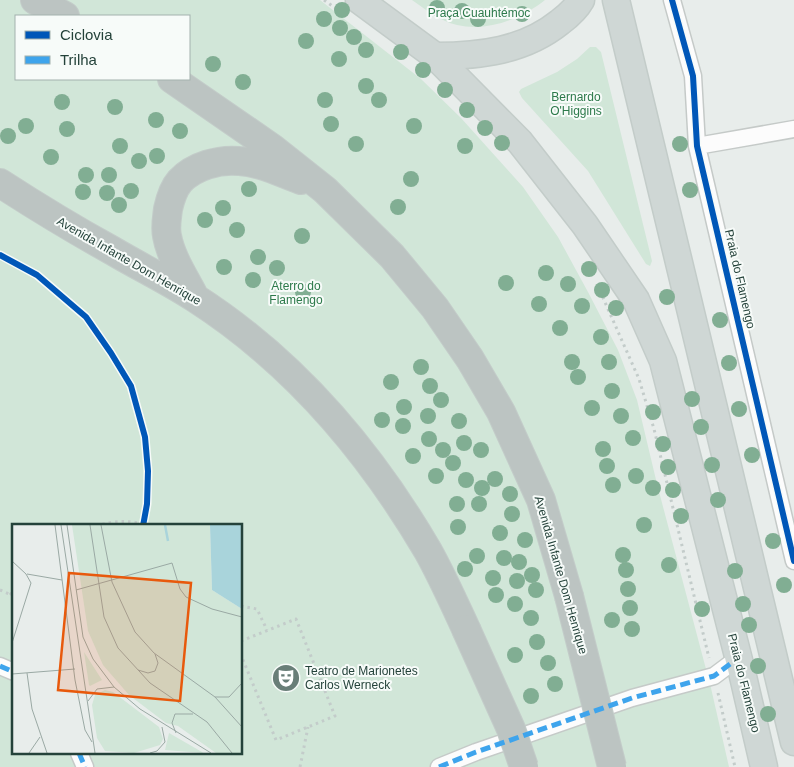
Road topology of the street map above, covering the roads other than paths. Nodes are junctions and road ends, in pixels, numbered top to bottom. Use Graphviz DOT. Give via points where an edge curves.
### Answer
graph roads {
  1 [pos="35,0"];
  2 [pos="581,0"];
  3 [pos="616,0"];
  4 [pos="672,0"];
  5 [pos="349,5"];
  6 [pos="63,15"];
  7 [pos="435,56"];
  8 [pos="173,80"];
  9 [pos="794,129"];
  10 [pos="697,146"];
  11 [pos="0,183"];
  12 [pos="325,190"];
  13 [pos="196,298"];
  14 [pos="794,561"];
  15 [pos="738,658"];
  16 [pos="0,666"];
  17 [pos="12,671"];
  18 [pos="794,742"];
  19 [pos="79,754"];
  20 [pos="85,767"];
  21 [pos="439,767"];
  22 [pos="524,767"];
  23 [pos="612,767"];
  24 [pos="764,767"];
  1 -- 6 [label="highway"];
  2 -- 7 [label="main road" via="546,33 520,45 491,53"];
  3 -- 18 [label="main road"];
  4 -- 10 [label="street, Praia do Flamengo" via="693,76"];
  5 -- 7 [label="main road, Praia do Flamengo"];
  7 -- 15 [label="main road, Praia do Flamengo" via="520,142 585,225 636,300 663,361"];
  8 -- 12 [label="highway, Avenida Infante Dom Henrique" via="272,148"];
  9 -- 10 [label="street"];
  10 -- 14 [label="street, Praia do Flamengo"];
  11 -- 13 [label="highway, Avenida Infante Dom Henrique" via="66,225"];
  12 -- 13 [label="highway" via="241,161 222,160 209,164 180,181 171,197 166,220 167,235 172,253"];
  12 -- 23 [label="highway, Avenida Infante Dom Henrique, bridge" via="392,256 435,308 501,412 541,500"];
  13 -- 22 [label="highway, Avenida Infante Dom Henrique, bridge" via="293,375 379,476 428,552 511,729"];
  15 -- 21 [label="street" via="714,676 632,698"];
  15 -- 24 [label="main road, Praia do Flamengo"];
  16 -- 17 [label="street"];
  19 -- 20 [label="street"];
}
